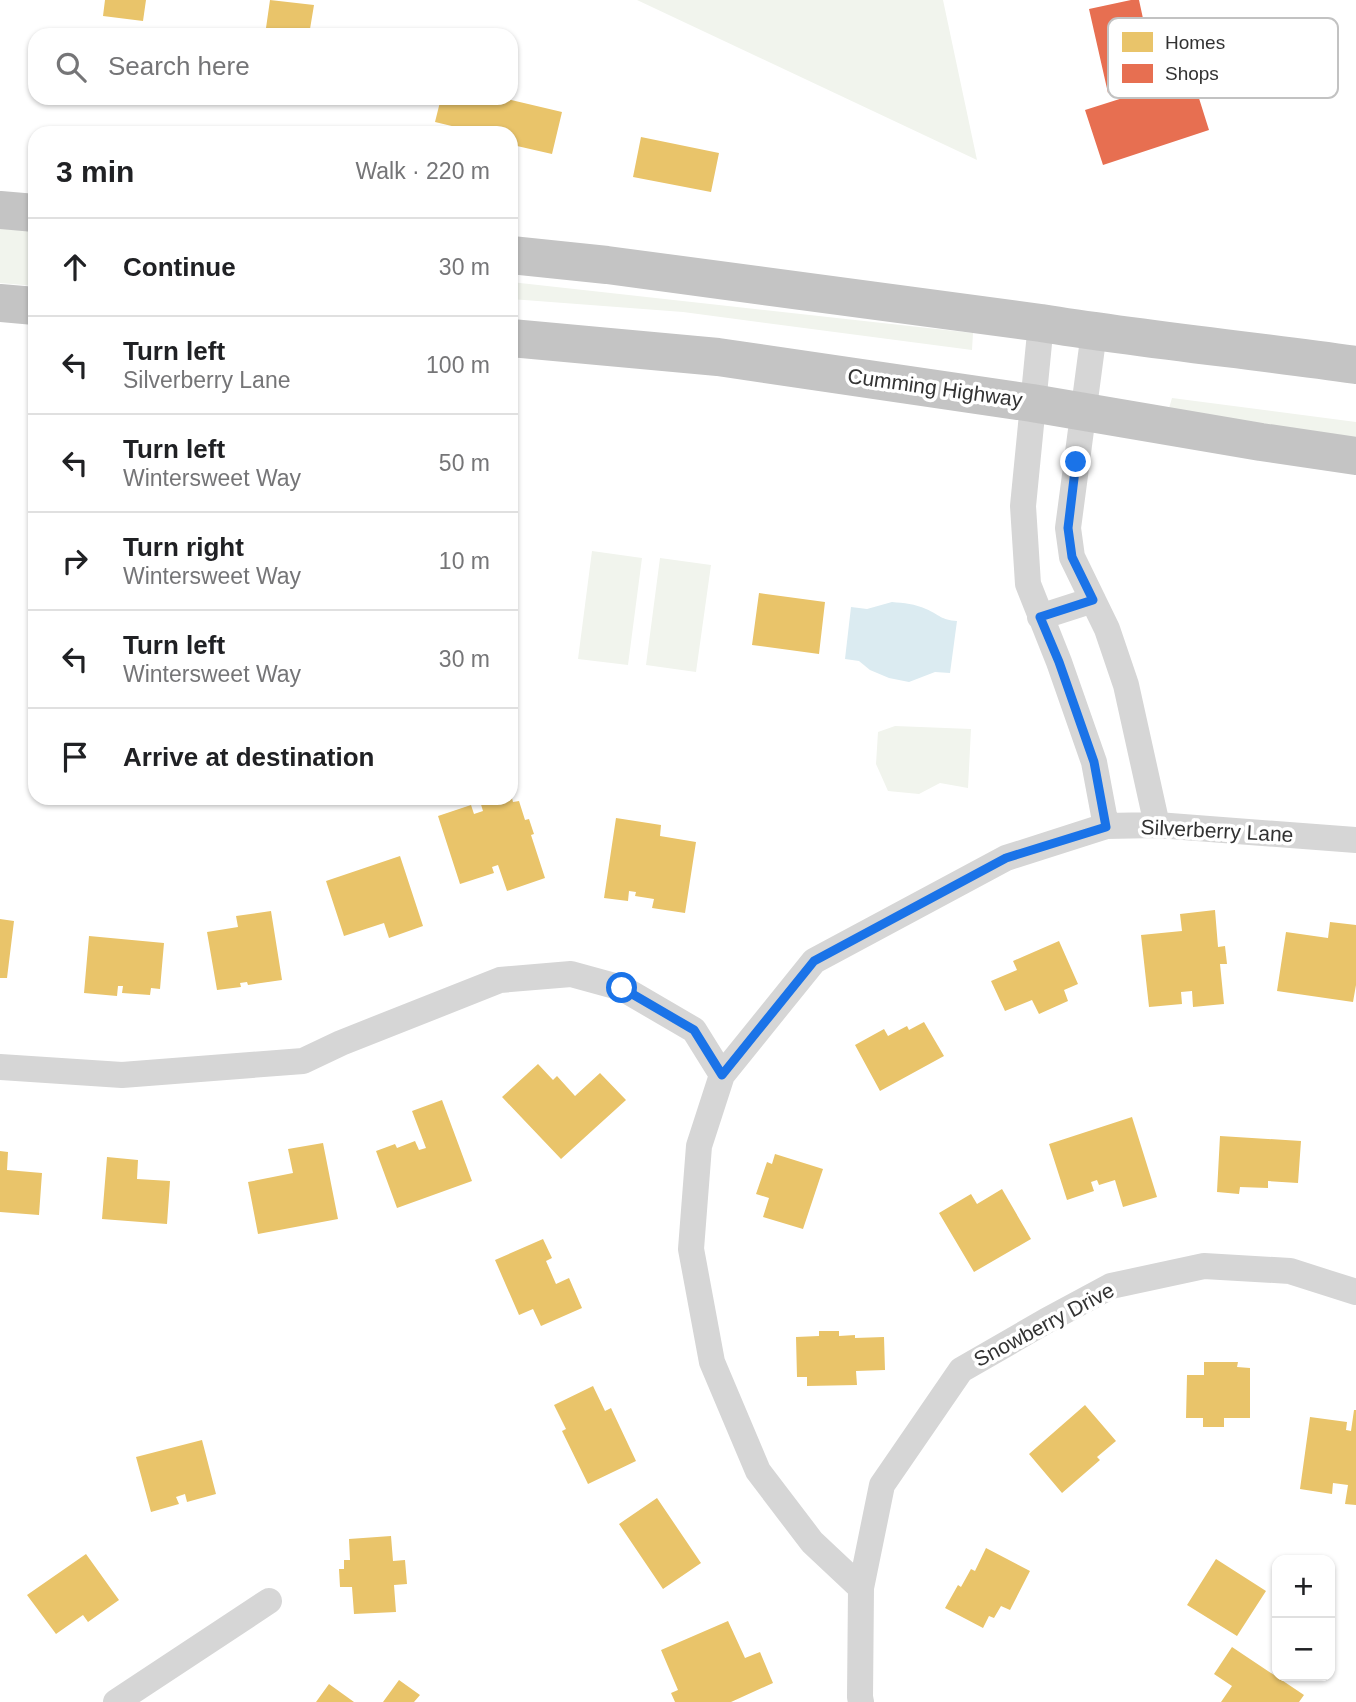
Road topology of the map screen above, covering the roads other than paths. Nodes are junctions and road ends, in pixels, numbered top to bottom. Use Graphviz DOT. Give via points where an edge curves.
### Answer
graph roads {
  1 [pos="0,210"];
  2 [pos="28,212"];
  3 [pos="518,256"];
  4 [pos="0,303"];
  5 [pos="28,305"];
  6 [pos="1041,323"];
  7 [pos="1094,332"];
  8 [pos="518,339"];
  9 [pos="1356,365"];
  10 [pos="1032,402"];
  11 [pos="1083,412"];
  12 [pos="1356,456"];
  13 [pos="1093,600"];
  14 [pos="1040,617"];
  15 [pos="1157,825"];
  16 [pos="1106,827"];
  17 [pos="1356,840"];
  18 [pos="0,1067"];
  19 [pos="722,1075"];
  20 [pos="1356,1292"];
  21 [pos="861,1588"];
  22 [pos="269,1601"];
  23 [pos="117,1702"];
  24 [pos="861,1702"];
  1 -- 2 [label="highway"];
  3 -- 6 [label="highway"];
  4 -- 5 [label="highway"];
  6 -- 7 [label="highway"];
  6 -- 10 [label="street"];
  7 -- 9 [label="highway"];
  7 -- 11 [label="street"];
  8 -- 10 [label="highway, Cumming Highway" via="718,357"];
  10 -- 11 [label="highway, Cumming Highway"];
  10 -- 14 [label="street" via="1023,506 1028,584"];
  11 -- 12 [label="highway, Cumming Highway"];
  11 -- 13 [label="street" via="1068,528 1072,557"];
  13 -- 14 [label="street"];
  13 -- 15 [label="street" via="1126,685"];
  14 -- 16 [label="street" via="1094,762"];
  15 -- 16 [label="street, Silverberry Lane"];
  15 -- 17 [label="street, Silverberry Lane"];
  16 -- 19 [label="street, Silverberry Lane" via="1006,858 814,961"];
  18 -- 19 [label="street" via="122,1075 303,1060 500,981 571,974 622,988 694,1030"];
  19 -- 21 [label="street, Silverberry Lane" via="699,1146 691,1249 712,1362 758,1471 812,1542"];
  20 -- 21 [label="street, Snowberry Drive" via="1290,1271 1204,1266 1111,1286 961,1370 882,1485"];
  21 -- 24 [label="street, Snowberry Drive"];
  22 -- 23 [label="street"];
}
